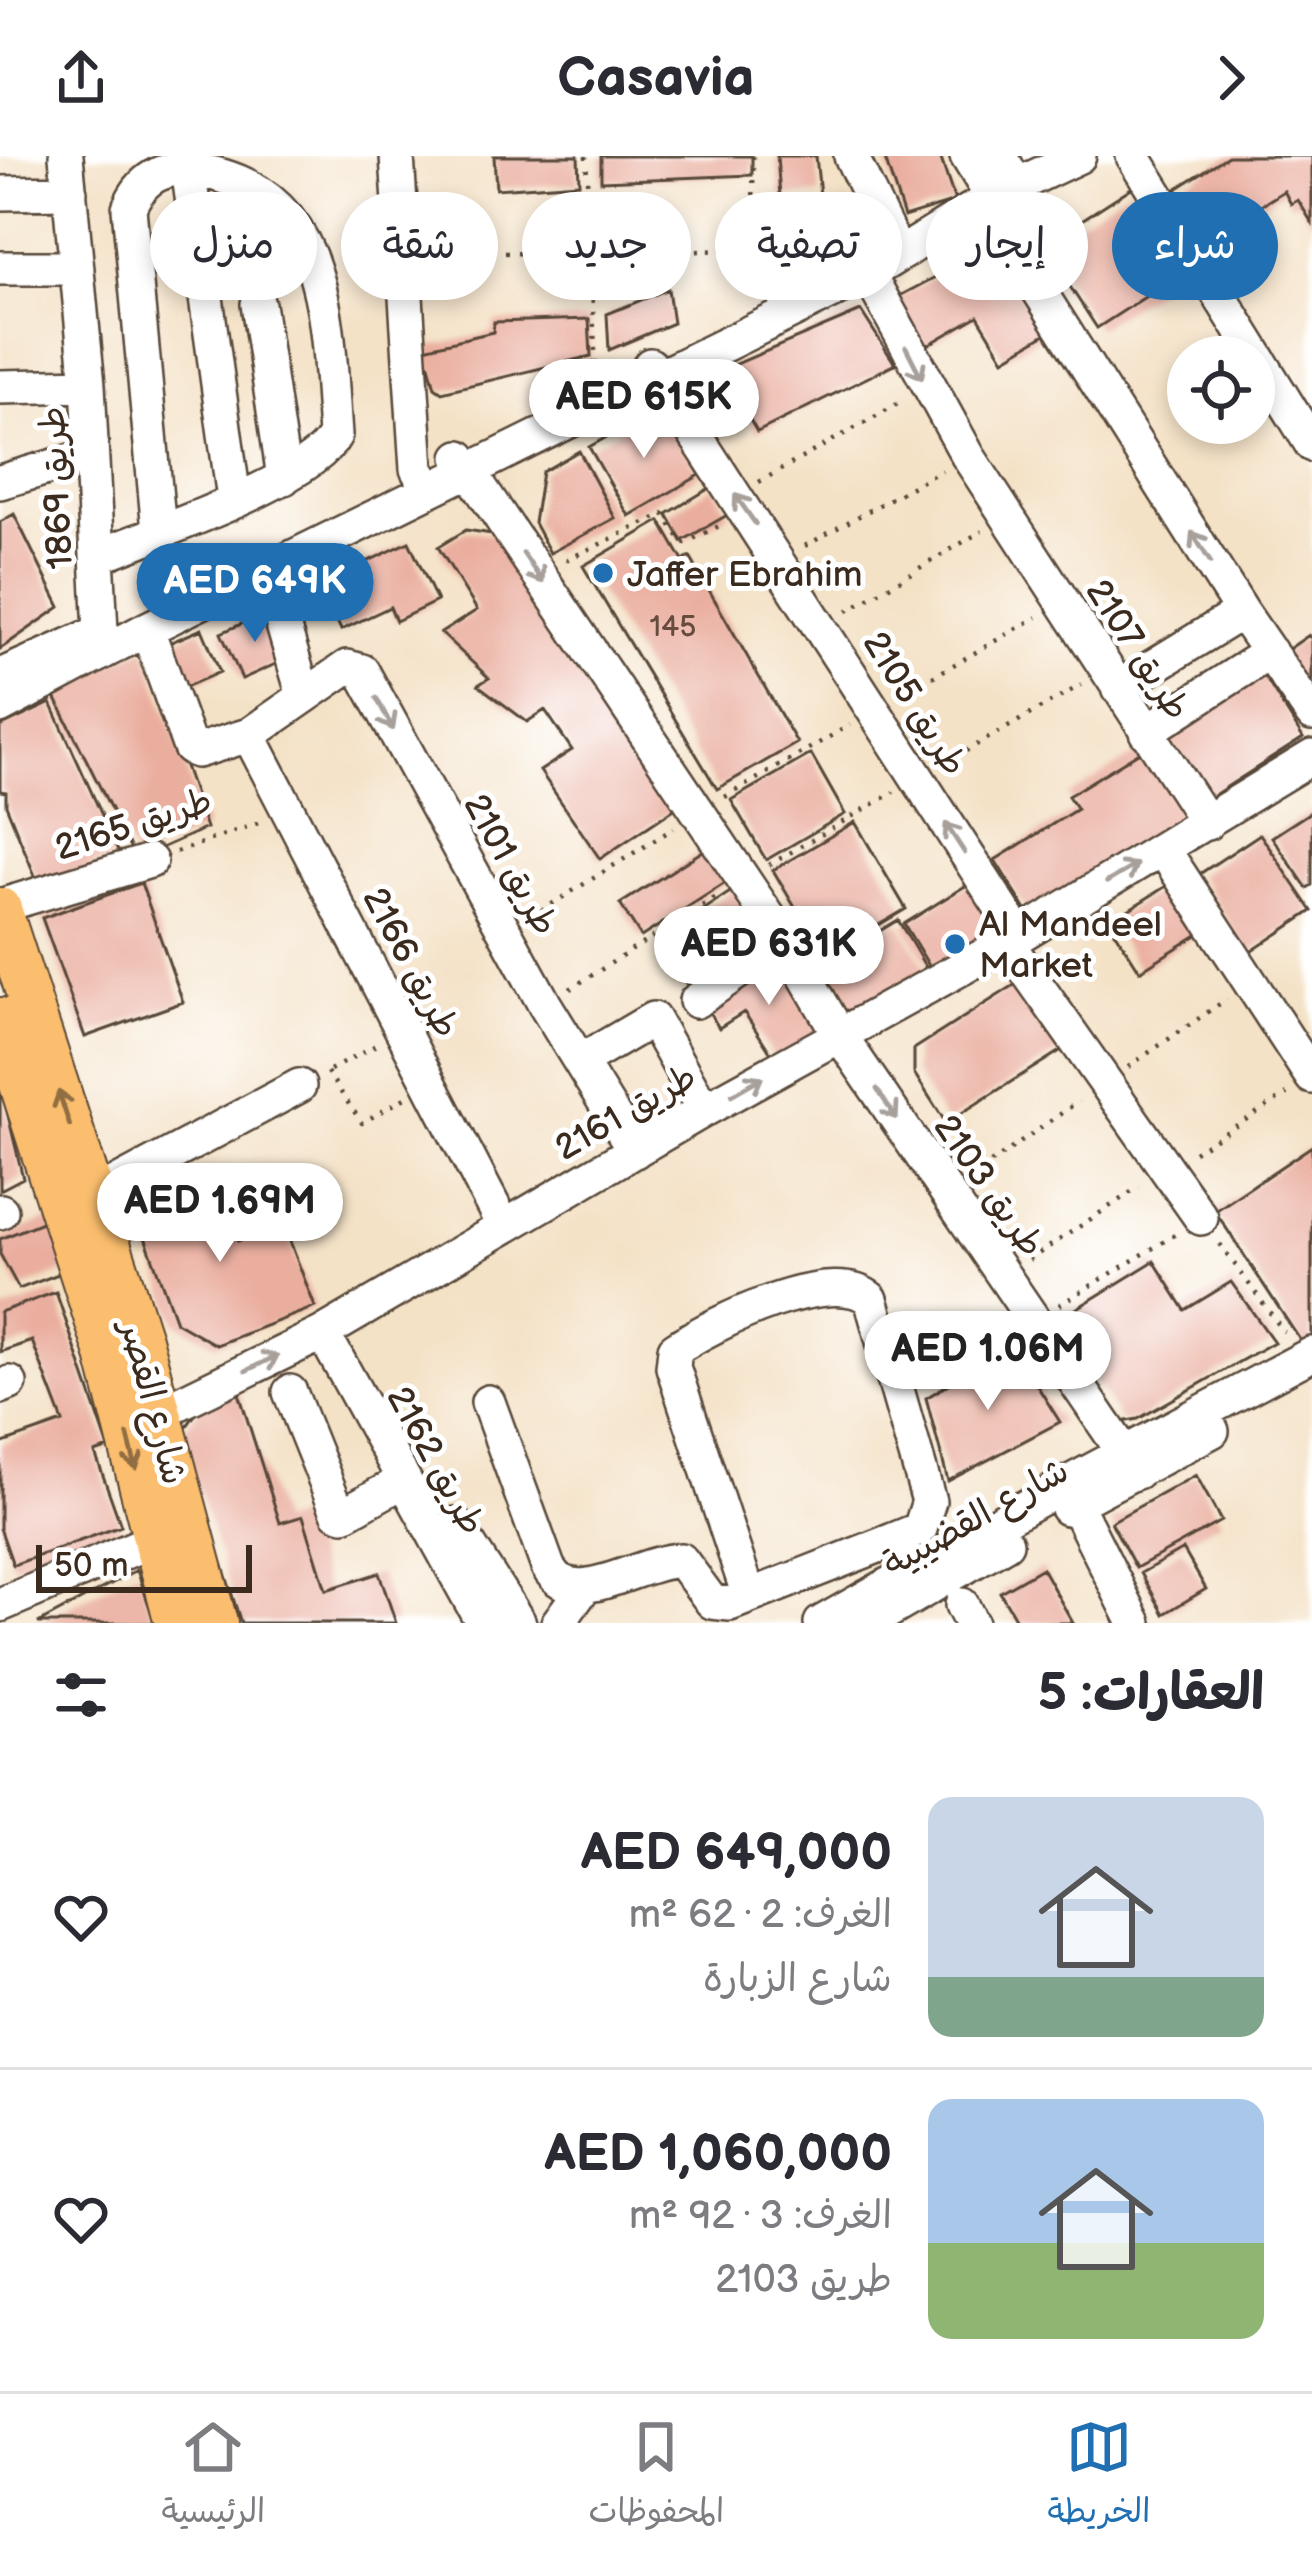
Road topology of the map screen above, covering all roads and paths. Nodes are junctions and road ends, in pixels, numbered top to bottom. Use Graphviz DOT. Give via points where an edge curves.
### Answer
graph roads {
  1 [pos="67,156"];
  2 [pos="397,156"];
  3 [pos="586,156"];
  4 [pos="753,156"];
  5 [pos="851,156"];
  6 [pos="967,156"];
  7 [pos="1079,156"];
  8 [pos="1133,156"];
  9 [pos="188,169"];
  10 [pos="998,185"];
  11 [pos="70,192"];
  12 [pos="399,192"];
  13 [pos="587,192"];
  14 [pos="755,192"];
  15 [pos="864,192"];
  16 [pos="0,193"];
  17 [pos="902,249"];
  18 [pos="0,268"];
  19 [pos="77,268"];
  20 [pos="408,300"];
  21 [pos="591,300"];
  22 [pos="754,300"];
  23 [pos="786,300"];
  24 [pos="798,300"];
  25 [pos="881,300"];
  26 [pos="258,304"];
  27 [pos="753,314"];
  28 [pos="654,372"];
  29 [pos="88,385"];
  30 [pos="0,387"];
  31 [pos="927,388"];
  32 [pos="597,391"];
  33 [pos="1312,446"];
  34 [pos="91,455"];
  35 [pos="968,456"];
  36 [pos="464,464"];
  37 [pos="284,478"];
  38 [pos="0,482"];
  39 [pos="424,483"];
  40 [pos="234,499"];
  41 [pos="741,504"];
  42 [pos="1007,516"];
  43 [pos="160,530"];
  44 [pos="99,556"];
  45 [pos="779,561"];
  46 [pos="267,572"];
  47 [pos="537,574"];
  48 [pos="1241,612"];
  49 [pos="822,626"];
  50 [pos="147,629"];
  51 [pos="101,631"];
  52 [pos="1270,652"];
  53 [pos="0,676"];
  54 [pos="1118,688"];
  55 [pos="304,696"];
  56 [pos="0,707"];
  57 [pos="1312,714"];
  58 [pos="1146,732"];
  59 [pos="249,735"];
  60 [pos="1309,766"];
  61 [pos="289,812"];
  62 [pos="697,813"];
  63 [pos="1208,823"];
  64 [pos="1163,848"];
  65 [pos="150,861"];
  66 [pos="742,881"];
  67 [pos="0,907"];
  68 [pos="506,933"];
  69 [pos="1013,939"];
  70 [pos="784,940"];
  71 [pos="696,1001"];
  72 [pos="545,1005"];
  73 [pos="0,1019"];
  74 [pos="404,1030"];
  75 [pos="839,1034"];
  76 [pos="583,1060"];
  77 [pos="330,1070"];
  78 [pos="1312,1077"];
  79 [pos="430,1083"];
  80 [pos="299,1086"];
  81 [pos="704,1110"];
  82 [pos="635,1151"];
  83 [pos="93,1196"];
  84 [pos="1201,1218"];
  85 [pos="503,1225"];
  86 [pos="1034,1320"];
  87 [pos="323,1333"];
  88 [pos="1309,1363"];
  89 [pos="290,1392"];
  90 [pos="488,1402"];
  91 [pos="157,1414"];
  92 [pos="1131,1462"];
  93 [pos="403,1481"];
  94 [pos="1071,1493"];
  95 [pos="456,1524"];
  96 [pos="153,1540"];
  97 [pos="910,1566"];
  98 [pos="582,1590"];
  99 [pos="749,1597"];
  100 [pos="0,1605"];
  101 [pos="176,1623"];
  102 [pos="216,1623"];
  103 [pos="483,1623"];
  104 [pos="519,1623"];
  105 [pos="558,1623"];
  106 [pos="821,1623"];
  107 [pos="868,1623"];
  108 [pos="1135,1623"];
  1 -- 11 [label="street, طريق 1869"];
  2 -- 12 [label="street"];
  3 -- 13 [label="path"];
  4 -- 14 [label="path"];
  5 -- 15 [label="street"];
  6 -- 10 [label="street"];
  7 -- 10 [label="street"];
  8 -- 33 [label="street"];
  9 -- 37 [label="street" via="238,178 278,202 310,257 325,304 335,435 326,454"];
  9 -- 40 [label="street"];
  9 -- 43 [label="street" via="152,176 130,208"];
  10 -- 17 [label="street"];
  48 -- 10 [label="street, one-way"];
  11 -- 16 [label="street"];
  11 -- 19 [label="street, طريق 1869"];
  18 -- 19 [label="street"];
  19 -- 29 [label="street, طريق 1869"];
  20 -- 39 [label="street"];
  21 -- 32 [label="path"];
  22 -- 27 [label="path"];
  23 -- 27 [label="street"];
  24 -- 28 [label="street"];
  25 -- 31 [label="street, طريق 2107, one-way"];
  26 -- 37 [label="street"];
  27 -- 28 [label="street"];
  28 -- 32 [label="street"];
  28 -- 36 [label="street"];
  28 -- 41 [label="street, طريق 2105"];
  29 -- 30 [label="street"];
  29 -- 34 [label="street, طريق 1869"];
  31 -- 35 [label="street, طريق 2107"];
  31 -- 41 [label="path"];
  32 -- 36 [label="street"];
  34 -- 38 [label="street"];
  34 -- 44 [label="street, طريق 1869"];
  35 -- 42 [label="street, طريق 2107"];
  35 -- 45 [label="path"];
  36 -- 39 [label="street"];
  36 -- 47 [label="street, طريق 2103, one-way"];
  37 -- 40 [label="street"];
  39 -- 46 [label="street"];
  39 -- 51 [label="street"];
  40 -- 43 [label="street"];
  41 -- 45 [label="street, طريق 2105"];
  41 -- 47 [label="path" via="683,544 664,514"];
  42 -- 49 [label="path"];
  42 -- 54 [label="street, طريق 2107"];
  43 -- 44 [label="street"];
  44 -- 51 [label="street, طريق 1869"];
  45 -- 49 [label="street, طريق 2105"];
  46 -- 50 [label="street"];
  46 -- 55 [label="street"];
  47 -- 62 [label="street, طريق 2103"];
  48 -- 52 [label="street"];
  48 -- 54 [label="street"];
  69 -- 49 [label="street, طريق 2105, one-way"];
  50 -- 56 [label="street"];
  50 -- 59 [label="street, طريق 2101" via="190,748"];
  51 -- 53 [label="street"];
  52 -- 57 [label="street"];
  52 -- 58 [label="street"];
  54 -- 58 [label="street, طريق 2107"];
  55 -- 59 [label="street, طريق 2101"];
  55 -- 68 [label="street, طريق 2101, one-way" via="347,668 362,671"];
  58 -- 63 [label="street, طريق 2107"];
  59 -- 61 [label="street, طريق 2166"];
  60 -- 63 [label="street, طريق 2161"];
  61 -- 65 [label="path, طريق 2165"];
  61 -- 74 [label="street, طريق 2166"];
  62 -- 66 [label="street, طريق 2103"];
  62 -- 68 [label="path"];
  63 -- 64 [label="street, طريق 2161"];
  69 -- 64 [label="street, طريق 2161, one-way"];
  64 -- 78 [label="street"];
  65 -- 67 [label="street, طريق 2165"];
  66 -- 70 [label="street, طريق 2103"];
  66 -- 72 [label="path"];
  83 -- 67 [label="main road, شارع القصر, one-way"];
  68 -- 72 [label="street, طريق 2101"];
  69 -- 75 [label="street, طريق 2161"];
  69 -- 84 [label="street, طريق 2105"];
  70 -- 71 [label="street"];
  70 -- 75 [label="street, طريق 2103"];
  72 -- 76 [label="street, طريق 2101"];
  73 -- 96 [label="main road, شارع القصر, one-way" via="106,1351"];
  74 -- 77 [label="path"];
  74 -- 79 [label="street, طريق 2166"];
  81 -- 75 [label="street, طريق 2161, one-way"];
  75 -- 86 [label="street, طريق 2103, one-way"];
  76 -- 81 [label="street" via="653,1019"];
  76 -- 82 [label="street, طريق 2101"];
  77 -- 79 [label="path" via="362,1123"];
  77 -- 80 [label="path"];
  79 -- 85 [label="street, طريق 2166"];
  80 -- 83 [label="street"];
  81 -- 82 [label="street, طريق 2161"];
  82 -- 85 [label="street, طريق 2161"];
  83 -- 91 [label="main road, شارع القصر"];
  84 -- 86 [label="path"];
  84 -- 88 [label="path"];
  85 -- 87 [label="street, طريق 2161"];
  86 -- 92 [label="street, طريق 2103"];
  91 -- 87 [label="street, طريق 2161, one-way"];
  87 -- 93 [label="street, طريق 2162"];
  88 -- 92 [label="street, شارع القضيبية"];
  89 -- 93 [label="street" via="338,1512"];
  90 -- 98 [label="street" via="548,1568 562,1585"];
  91 -- 102 [label="main road, شارع القصر"];
  92 -- 94 [label="street, شارع القضيبية"];
  93 -- 103 [label="street, طريق 2162"];
  94 -- 97 [label="street, شارع القضيبية"];
  94 -- 108 [label="street"];
  95 -- 104 [label="street"];
  96 -- 100 [label="street"];
  96 -- 101 [label="main road, شارع القصر"];
  97 -- 99 [label="street"];
  97 -- 99 [label="street" via="928,1501 871,1299 840,1286 773,1302 675,1349 673,1367"];
  97 -- 106 [label="street, شارع القضيبية"];
  97 -- 107 [label="street, شارع القضيبية"];
  98 -- 99 [label="street" via="681,1560 712,1602"];
  98 -- 105 [label="street"];
}
